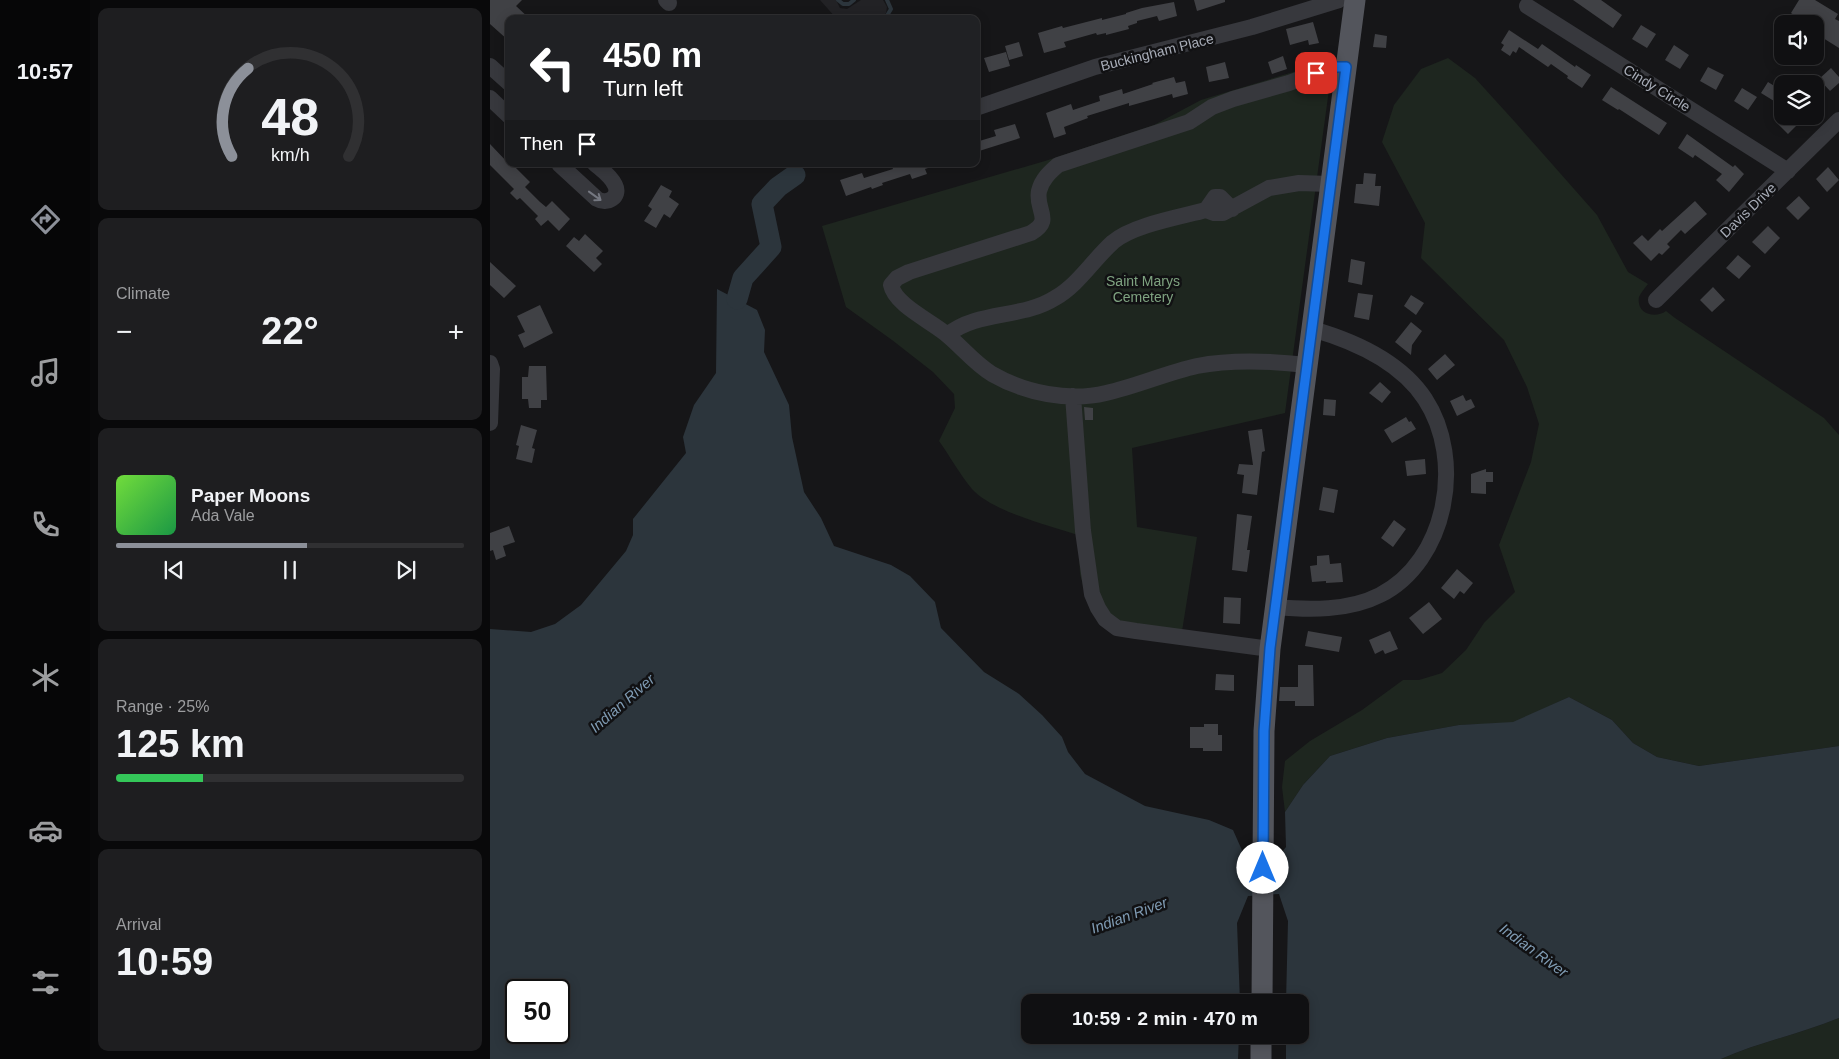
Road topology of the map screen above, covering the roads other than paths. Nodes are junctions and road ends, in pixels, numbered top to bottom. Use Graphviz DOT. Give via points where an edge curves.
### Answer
graph roads {
  1 [pos="1338,0"];
  2 [pos="1355,0"];
  3 [pos="1527,6"];
  4 [pos="490,66"];
  5 [pos="1346,67"];
  6 [pos="505,80"];
  7 [pos="490,98"];
  8 [pos="980,107"];
  9 [pos="505,112"];
  10 [pos="1839,120"];
  11 [pos="562,167"];
  12 [pos="598,167"];
  13 [pos="1788,171"];
  14 [pos="1330,184"];
  15 [pos="1656,300"];
  16 [pos="1312,329"];
  17 [pos="947,334"];
  18 [pos="490,364"];
  19 [pos="1307,365"];
  20 [pos="1073,396"];
  21 [pos="490,423"];
  22 [pos="1275,607"];
  23 [pos="1270,648"];
  24 [pos="1262,994"];
  25 [pos="1261,1044"];
  26 [pos="1261,1059"];
  1 -- 8 [label="street, Buckingham Place" via="1252,27 1095,67"];
  2 -- 5 [label="main road"];
  3 -- 13 [label="street, Cindy Circle"];
  4 -- 6 [label="street"];
  5 -- 14 [label="main road"];
  5 -- 17 [label="street" via="1329,68 1234,99 1212,107 1189,122 1058,165 1045,176 1039,190 1044,218 1038,229 909,272 896,278 891,285 892,292 900,301"];
  7 -- 9 [label="street"];
  10 -- 13 [label="street, Davis Drive"];
  11 -- 12 [label="street, one-way" via="597,199 608,201 614,198 616,186"];
  13 -- 15 [label="street, Davis Drive"];
  14 -- 16 [label="main road"];
  14 -- 17 [label="street" via="1299,183 1270,188 1223,213 1206,210 1130,231 1112,243 1056,298 1037,307 961,325"];
  16 -- 19 [label="main road"];
  16 -- 22 [label="street" via="1382,358 1406,377 1425,399 1441,435 1445,456 1445,498 1431,543 1394,586 1380,595 1325,608"];
  17 -- 20 [label="street" via="992,374 1049,394"];
  18 -- 21 [label="street"];
  19 -- 20 [label="street" via="1223,362 1179,371 1104,394"];
  19 -- 22 [label="main road"];
  20 -- 23 [label="street" via="1088,575 1092,594 1105,619 1117,628 1136,632"];
  22 -- 23 [label="main road"];
  23 -- 24 [label="main road" via="1264,731"];
  25 -- 26 [label="main road"];
}
